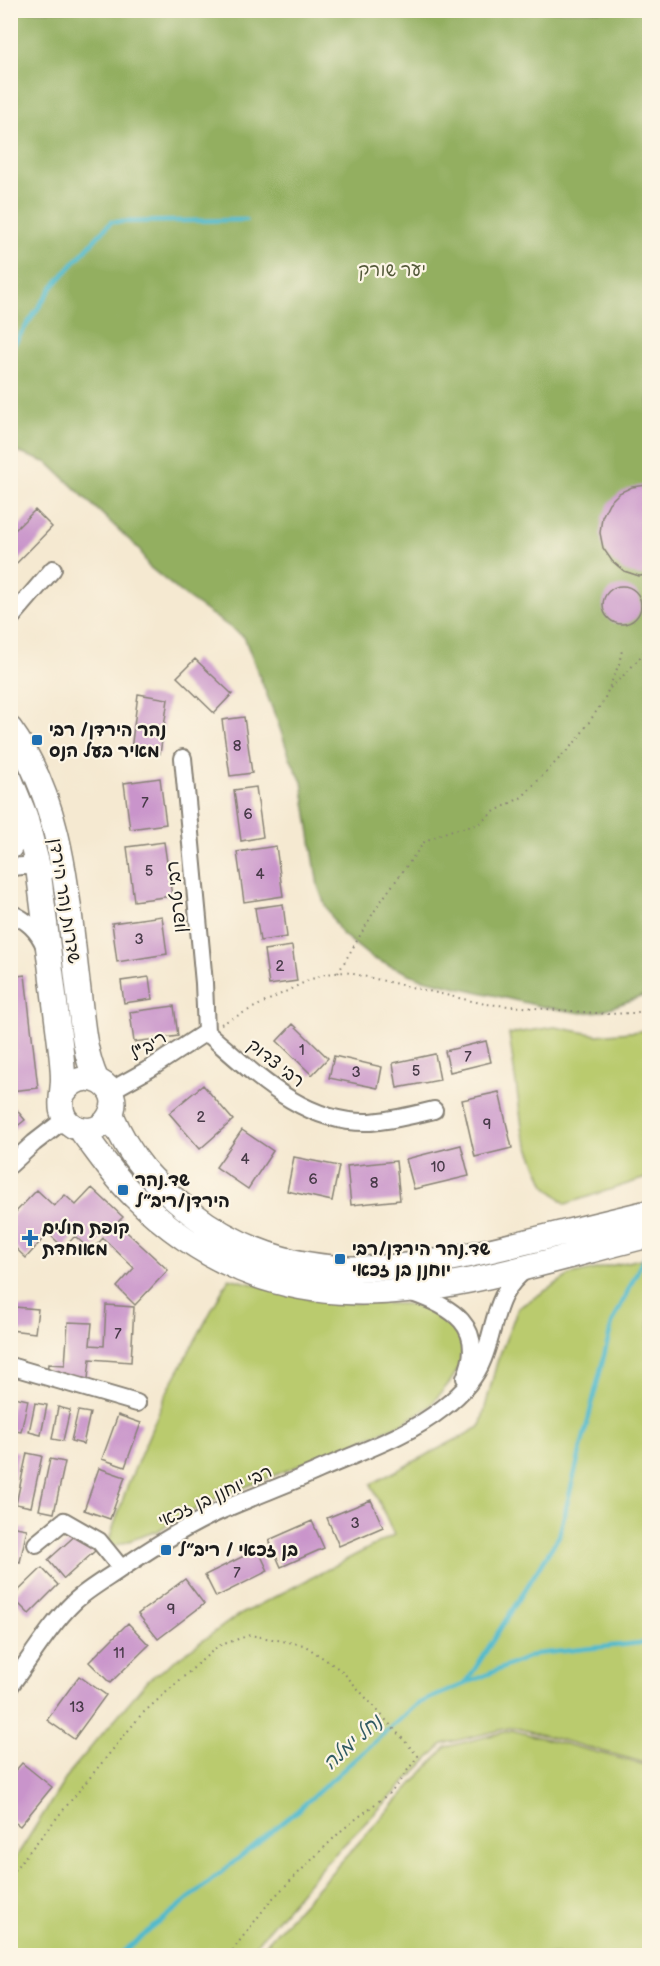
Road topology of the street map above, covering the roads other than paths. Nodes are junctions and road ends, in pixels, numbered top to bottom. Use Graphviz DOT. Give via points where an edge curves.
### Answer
graph roads {
  1 [pos="53,569"];
  2 [pos="10,619"];
  3 [pos="10,729"];
  4 [pos="183,758"];
  5 [pos="15,788"];
  6 [pos="10,847"];
  7 [pos="38,867"];
  8 [pos="10,868"];
  9 [pos="66,891"];
  10 [pos="10,913"];
  11 [pos="49,955"];
  12 [pos="206,1032"];
  13 [pos="105,1095"];
  14 [pos="434,1110"];
  15 [pos="69,1115"];
  16 [pos="10,1165"];
  17 [pos="650,1212"];
  18 [pos="650,1235"];
  19 [pos="534,1264"];
  20 [pos="405,1291"];
  21 [pos="10,1366"];
  22 [pos="137,1403"];
  23 [pos="442,1410"];
  24 [pos="36,1544"];
  25 [pos="121,1568"];
  26 [pos="10,1686"];
  1 -- 2 [label="street"];
  3 -- 9 [label="main road, שדרות נהר הירדן" via="21,744 49,808"];
  4 -- 12 [label="street, רבי טרפון"];
  5 -- 6 [label="main road" via="16,831"];
  5 -- 7 [label="main road, שדרות נהר הירדן"];
  7 -- 8 [label="street"];
  7 -- 9 [label="street" via="58,879"];
  7 -- 11 [label="main road, שדרות נהר הירדן"];
  9 -- 13 [label="main road, שדרות נהר הירדן" via="86,1049"];
  10 -- 11 [label="street" via="36,931"];
  11 -- 15 [label="main road, שדרות נהר הירדן"];
  12 -- 13 [label="street, ריב\"ל"];
  12 -- 14 [label="street, רבי צדוק" via="265,1083 298,1105 337,1119 370,1122"];
  13 -- 15 [label="main road" via="101,1126 94,1129"];
  13 -- 15 [label="main road" via="88,1078 72,1083 66,1089"];
  13 -- 17 [label="main road, שדרות נהר הירדן" via="128,1150 169,1196 243,1245 300,1263 366,1269 432,1263"];
  15 -- 16 [label="street"];
  15 -- 20 [label="main road" via="114,1175 147,1208 203,1251 233,1267 295,1287 328,1292"];
  18 -- 19 [label="main road"];
  19 -- 20 [label="main road"];
  19 -- 23 [label="street, רבי יוחנן בן זכאי" via="503,1294 476,1373"];
  20 -- 23 [label="street, רבי יוחנן בן זכאי" via="448,1308 462,1320 472,1344 468,1372"];
  21 -- 22 [label="street"];
  23 -- 25 [label="street, רבי יוחנן בן זכאי" via="403,1433 218,1512"];
  24 -- 25 [label="street" via="64,1521 99,1541"];
  25 -- 26 [label="street, רבי יוחנן בן זכאי" via="74,1603"];
}
